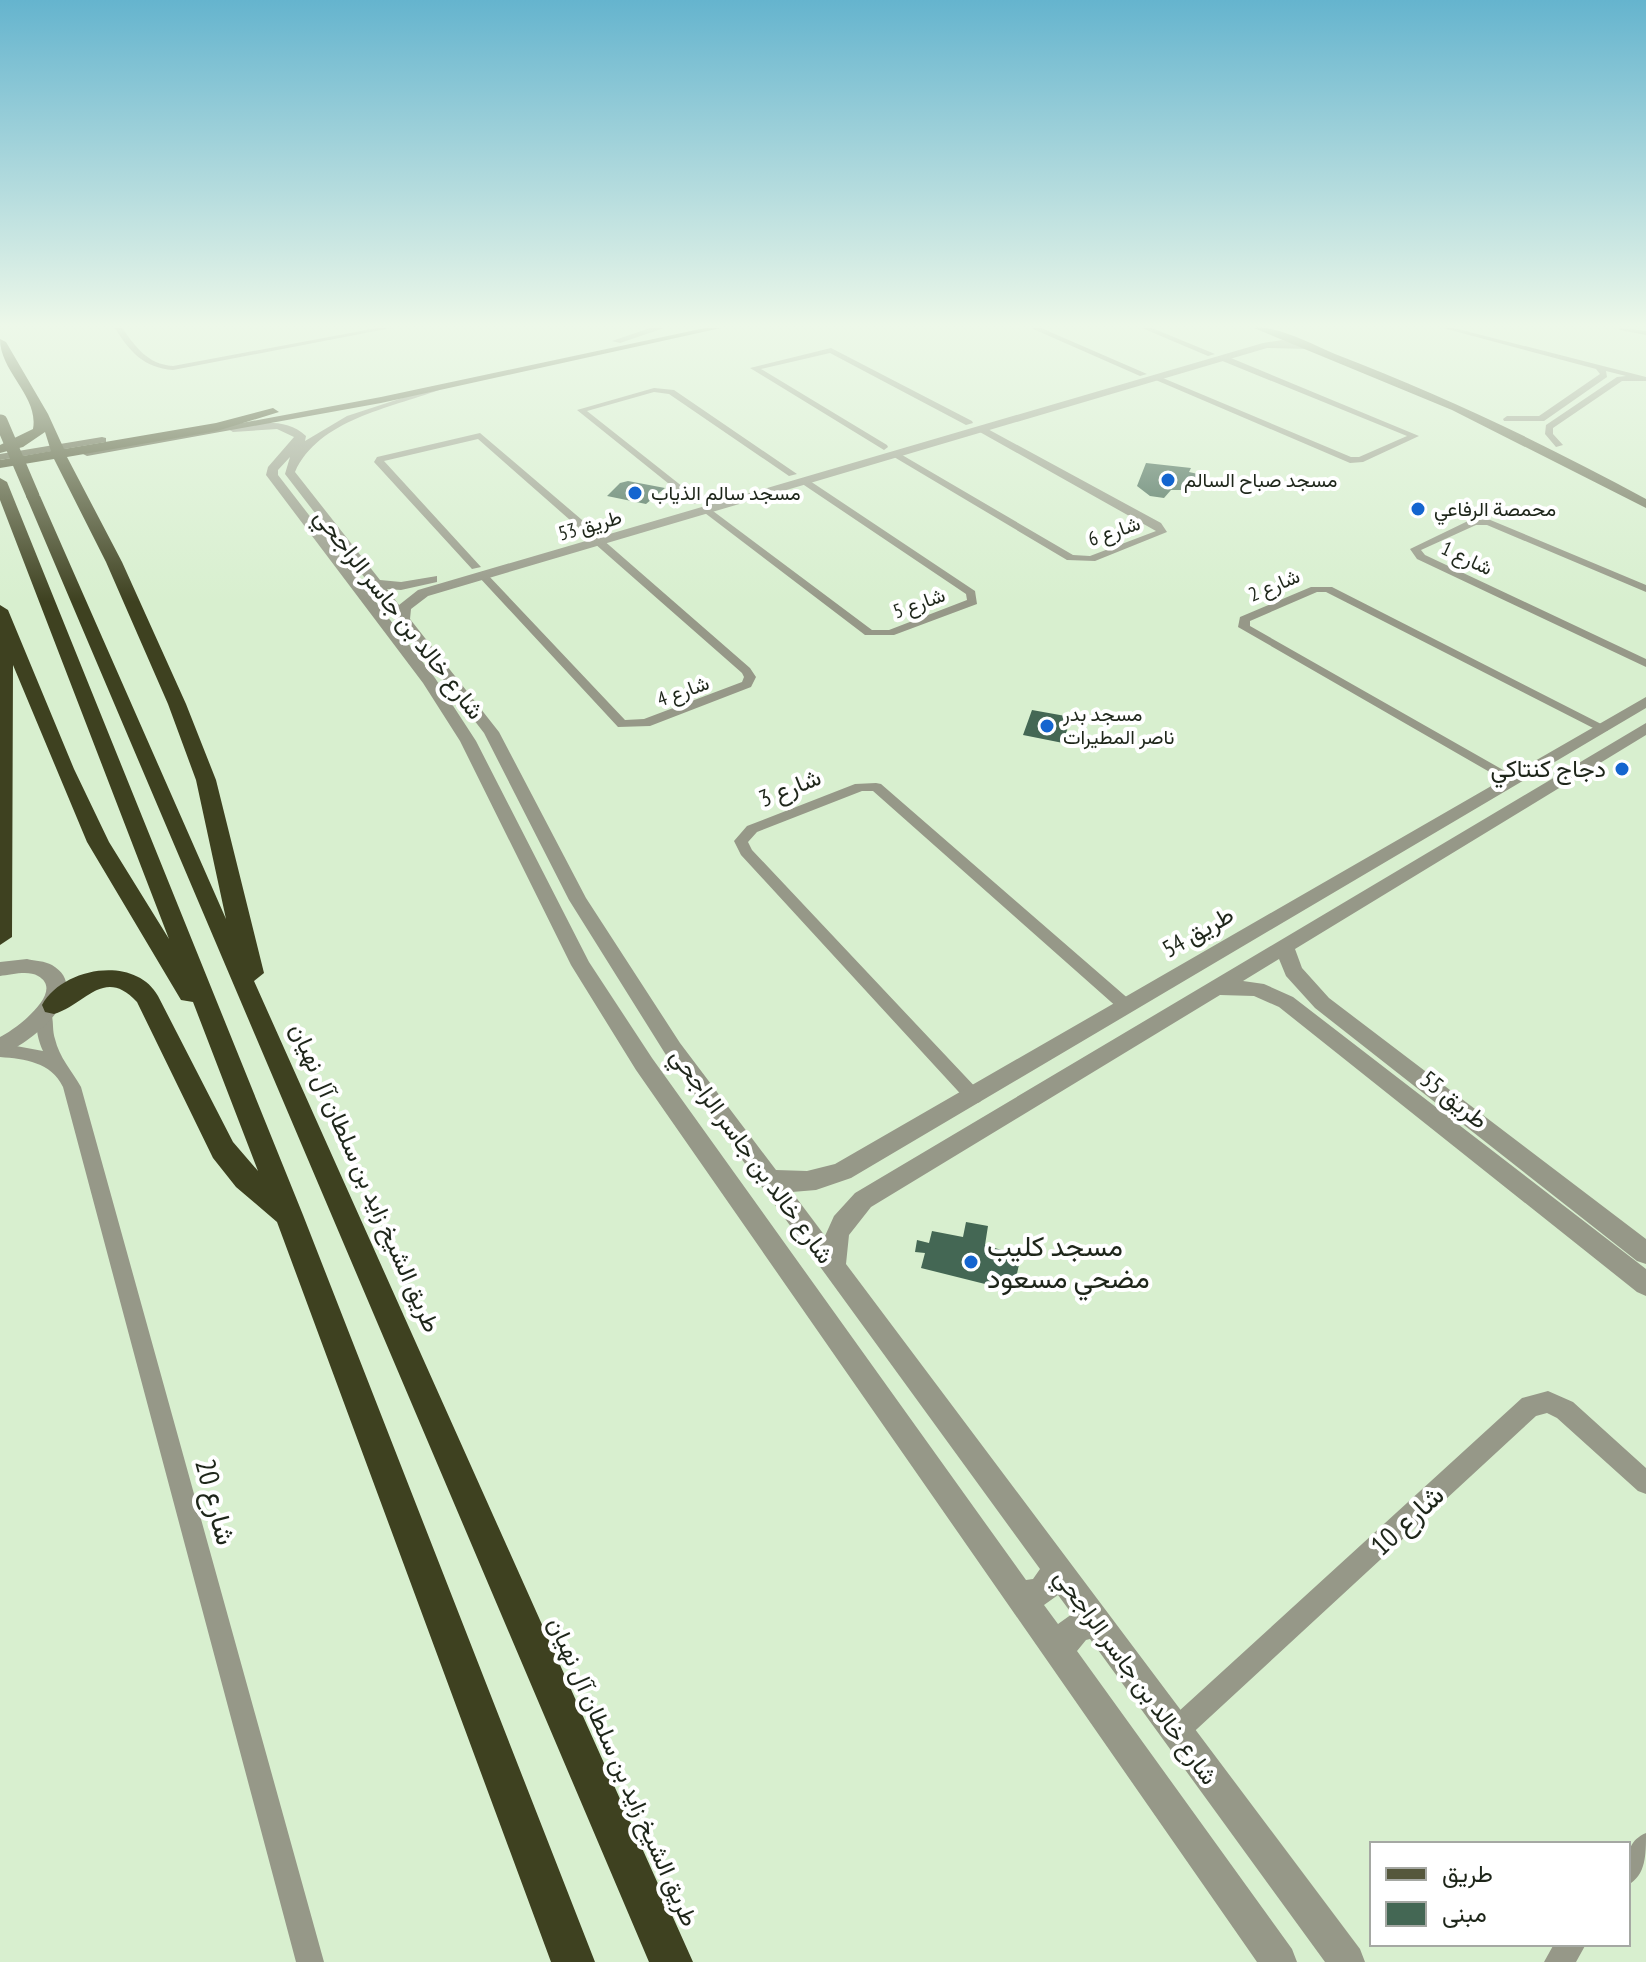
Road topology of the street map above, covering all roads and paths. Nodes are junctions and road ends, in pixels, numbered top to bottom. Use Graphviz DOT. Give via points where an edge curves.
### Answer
graph roads {
  1 [pos="1541,419"];
  2 [pos="0,420"];
  3 [pos="40,420"];
  4 [pos="43,420"];
  5 [pos="52,420"];
  6 [pos="227,420"];
  7 [pos="247,420"];
  8 [pos="280,420"];
  9 [pos="347,420"];
  10 [pos="349,420"];
  11 [pos="593,420"];
  12 [pos="712,420"];
  13 [pos="838,420"];
  14 [pos="963,420"];
  15 [pos="997,420"];
  16 [pos="1253,420"];
  17 [pos="1374,420"];
  18 [pos="1488,420"];
  19 [pos="1508,420"];
  20 [pos="1560,420"];
  21 [pos="975,426"];
  22 [pos="181,427"];
  23 [pos="1549,428"];
  24 [pos="233,429"];
  25 [pos="294,430"];
  26 [pos="156,442"];
  27 [pos="1559,445"];
  28 [pos="0,449"];
  29 [pos="889,451"];
  30 [pos="53,461"];
  31 [pos="0,462"];
  32 [pos="792,474"];
  33 [pos="1615,475"];
  34 [pos="1598,477"];
  35 [pos="804,481"];
  36 [pos="758,484"];
  37 [pos="10,490"];
  38 [pos="771,491"];
  39 [pos="1643,491"];
  40 [pos="1624,492"];
  41 [pos="740,494"];
  42 [pos="301,501"];
  43 [pos="1646,504"];
  44 [pos="702,506"];
  45 [pos="594,537"];
  46 [pos="114,562"];
  47 [pos="479,571"];
  48 [pos="377,584"];
  49 [pos="434,584"];
  50 [pos="1646,589"];
  51 [pos="3,616"];
  52 [pos="404,618"];
  53 [pos="1646,663"];
  54 [pos="1646,702"];
  55 [pos="1603,728"];
  56 [pos="1646,728"];
  57 [pos="491,732"];
  58 [pos="468,741"];
  59 [pos="1568,747"];
  60 [pos="1547,760"];
  61 [pos="1593,760"];
  62 [pos="1571,773"];
  63 [pos="1512,779"];
  64 [pos="578,900"];
  65 [pos="551,910"];
  66 [pos="0,937"];
  67 [pos="1284,946"];
  68 [pos="615,963"];
  69 [pos="581,965"];
  70 [pos="0,969"];
  71 [pos="1217,987"];
  72 [pos="1322,1003"];
  73 [pos="1125,1005"];
  74 [pos="49,1011"];
  75 [pos="1301,1013"];
  76 [pos="264,1026"];
  77 [pos="222,1044"];
  78 [pos="0,1049"];
  79 [pos="56,1063"];
  80 [pos="974,1097"];
  81 [pos="864,1159"];
  82 [pos="769,1179"];
  83 [pos="883,1187"];
  84 [pos="289,1215"];
  85 [pos="1646,1253"];
  86 [pos="834,1269"];
  87 [pos="1646,1284"];
  88 [pos="1646,1483"];
  89 [pos="1055,1567"];
  90 [pos="1018,1594"];
  91 [pos="1097,1624"];
  92 [pos="1061,1654"];
  93 [pos="1176,1731"];
  94 [pos="1646,1847"];
  95 [pos="1630,1868"];
  96 [pos="1570,1946"];
  97 [pos="310,1962"];
  98 [pos="573,1962"];
  99 [pos="671,1962"];
  100 [pos="1279,1962"];
  101 [pos="1347,1962"];
  102 [pos="1558,1962"];
  1 -- 23 [label="street" via="1536,424"];
  2 -- 37 [label="highway, طريق الشيخ زايد بن سلطان آل نهيان, bridge"];
  3 -- 28 [label="highway" via="39,431"];
  4 -- 30 [label="highway"];
  5 -- 22 [label="highway" via="79,434"];
  6 -- 22 [label="main road"];
  7 -- 30 [label="highway"];
  8 -- 24 [label="main road"];
  9 -- 25 [label="street"];
  10 -- 42 [label="street, شارع خالد بن جاسر الراجحي" via="327,431 291,464 289,472"];
  11 -- 44 [label="street"];
  12 -- 32 [label="street"];
  13 -- 29 [label="street"];
  14 -- 21 [label="street"];
  15 -- 21 [label="street, طريق 53"];
  16 -- 17 [label="street" via="1350,460 1415,436"];
  18 -- 34 [label="main road"];
  19 -- 27 [label="main road"];
  20 -- 23 [label="street"];
  21 -- 29 [label="street, طريق 53"];
  21 -- 29 [label="street, شارع 6" via="1162,532 1091,559 1071,558"];
  22 -- 30 [label="main road"];
  23 -- 27 [label="street"];
  24 -- 25 [label="street"];
  24 -- 26 [label="main road"];
  25 -- 42 [label="street, شارع خالد بن جاسر الراجحي" via="299,441 272,469"];
  26 -- 30 [label="main road"];
  26 -- 46 [label="highway" via="103,457 86,469 112,529"];
  27 -- 33 [label="main road"];
  29 -- 32 [label="street, طريق 53"];
  29 -- 35 [label="street, طريق 53"];
  30 -- 31 [label="highway"];
  30 -- 37 [label="highway"];
  30 -- 46 [label="highway"];
  32 -- 36 [label="street, طريق 53"];
  33 -- 34 [label="main road"];
  33 -- 39 [label="main road"];
  34 -- 40 [label="main road"];
  35 -- 38 [label="street, طريق 53"];
  35 -- 44 [label="street, شارع 5" via="971,593 973,602 890,633 869,633"];
  36 -- 38 [label="street" via="758,490"];
  36 -- 41 [label="street, طريق 53"];
  37 -- 76 [label="highway, طريق الشيخ زايد بن سلطان آل نهيان" via="157,787"];
  37 -- 77 [label="highway, طريق الشيخ زايد بن سلطان آل نهيان"];
  38 -- 41 [label="street, طريق 53"];
  39 -- 40 [label="main road"];
  40 -- 43 [label="main road"];
  41 -- 44 [label="street, طريق 53"];
  42 -- 48 [label="street, شارع خالد بن جاسر الراجحي"];
  42 -- 58 [label="street, شارع خالد بن جاسر الراجحي"];
  44 -- 45 [label="street, طريق 53"];
  45 -- 47 [label="street, طريق 53"];
  45 -- 47 [label="street, شارع 4" via="480,436 380,459"];
  45 -- 47 [label="street, شارع 4" via="746,671 747,684 646,723 622,724"];
  46 -- 76 [label="highway" via="206,780"];
  47 -- 49 [label="street, طريق 53"];
  48 -- 49 [label="street, طريق 53"];
  48 -- 52 [label="street, شارع خالد بن جاسر الراجحي"];
  49 -- 52 [label="street, طريق 53" via="404,608"];
  50 -- 53 [label="street, شارع 1" via="1488,522 1474,522 1415,549 1421,557"];
  51 -- 66 [label="highway"];
  51 -- 77 [label="highway" via="98,842"];
  52 -- 57 [label="street, شارع خالد بن جاسر الراجحي"];
  54 -- 55 [label="street, طريق 54"];
  55 -- 59 [label="street, طريق 54"];
  55 -- 63 [label="street, شارع 2" via="1328,589 1315,589 1244,619 1244,627"];
  56 -- 61 [label="street"];
  57 -- 58 [label="street" via="482,742"];
  57 -- 64 [label="street, شارع خالد بن جاسر الراجحي"];
  58 -- 65 [label="street, شارع خالد بن جاسر الراجحي"];
  59 -- 60 [label="street, طريق 54"];
  59 -- 61 [label="street" via="1579,758"];
  60 -- 62 [label="street" via="1567,765"];
  60 -- 63 [label="street, طريق 54"];
  61 -- 62 [label="street"];
  62 -- 67 [label="street"];
  63 -- 73 [label="street, طريق 54"];
  64 -- 65 [label="street" via="569,909"];
  64 -- 68 [label="street, شارع خالد بن جاسر الراجحي"];
  65 -- 69 [label="street, شارع خالد بن جاسر الراجحي"];
  67 -- 71 [label="street"];
  67 -- 72 [label="street, طريق 55" via="1293,971"];
  68 -- 69 [label="street" via="597,952 583,958"];
  68 -- 82 [label="street, شارع خالد بن جاسر الراجحي"];
  69 -- 90 [label="street, شارع خالد بن جاسر الراجحي" via="644,1064"];
  70 -- 74 [label="street" via="26,967 48,974 57,990"];
  71 -- 75 [label="street, طريق 55" via="1257,989"];
  71 -- 83 [label="street"];
  72 -- 75 [label="street" via="1303,1004"];
  72 -- 85 [label="street, طريق 55"];
  73 -- 80 [label="street, طريق 54"];
  73 -- 80 [label="street, شارع 3" via="887,792 860,787 752,829 741,841 746,852"];
  74 -- 78 [label="street" via="26,1034"];
  74 -- 79 [label="street, شارع 20" via="46,1039"];
  74 -- 84 [label="highway" via="75,989 97,981 121,978 136,983 223,1150"];
  75 -- 87 [label="street, طريق 55"];
  76 -- 99 [label="highway, طريق الشيخ زايد بن سلطان آل نهيان"];
  77 -- 84 [label="highway, طريق الشيخ زايد بن سلطان آل نهيان"];
  78 -- 79 [label="street"];
  79 -- 97 [label="street, شارع 20" via="68,1076 78,1106"];
  80 -- 81 [label="street, طريق 54"];
  81 -- 82 [label="street, طريق 54" via="809,1182"];
  81 -- 83 [label="street" via="860,1167 866,1181"];
  82 -- 86 [label="street, شارع خالد بن جاسر الراجحي"];
  83 -- 86 [label="street" via="840,1225 833,1242"];
  84 -- 98 [label="highway, طريق الشيخ زايد بن سلطان آل نهيان"];
  86 -- 89 [label="street, شارع خالد بن جاسر الراجحي"];
  88 -- 93 [label="street, شارع 10" via="1565,1410 1548,1402 1530,1406"];
  89 -- 90 [label="street" via="1039,1593"];
  89 -- 91 [label="street, شارع خالد بن جاسر الراجحي"];
  90 -- 92 [label="street, شارع خالد بن جاسر الراجحي"];
  91 -- 92 [label="street" via="1069,1633"];
  91 -- 93 [label="street, شارع خالد بن جاسر الراجحي"];
  92 -- 100 [label="street, شارع خالد بن جاسر الراجحي"];
  93 -- 101 [label="street, شارع خالد بن جاسر الراجحي"];
  94 -- 95 [label="street"];
  96 -- 102 [label="street"];
}
